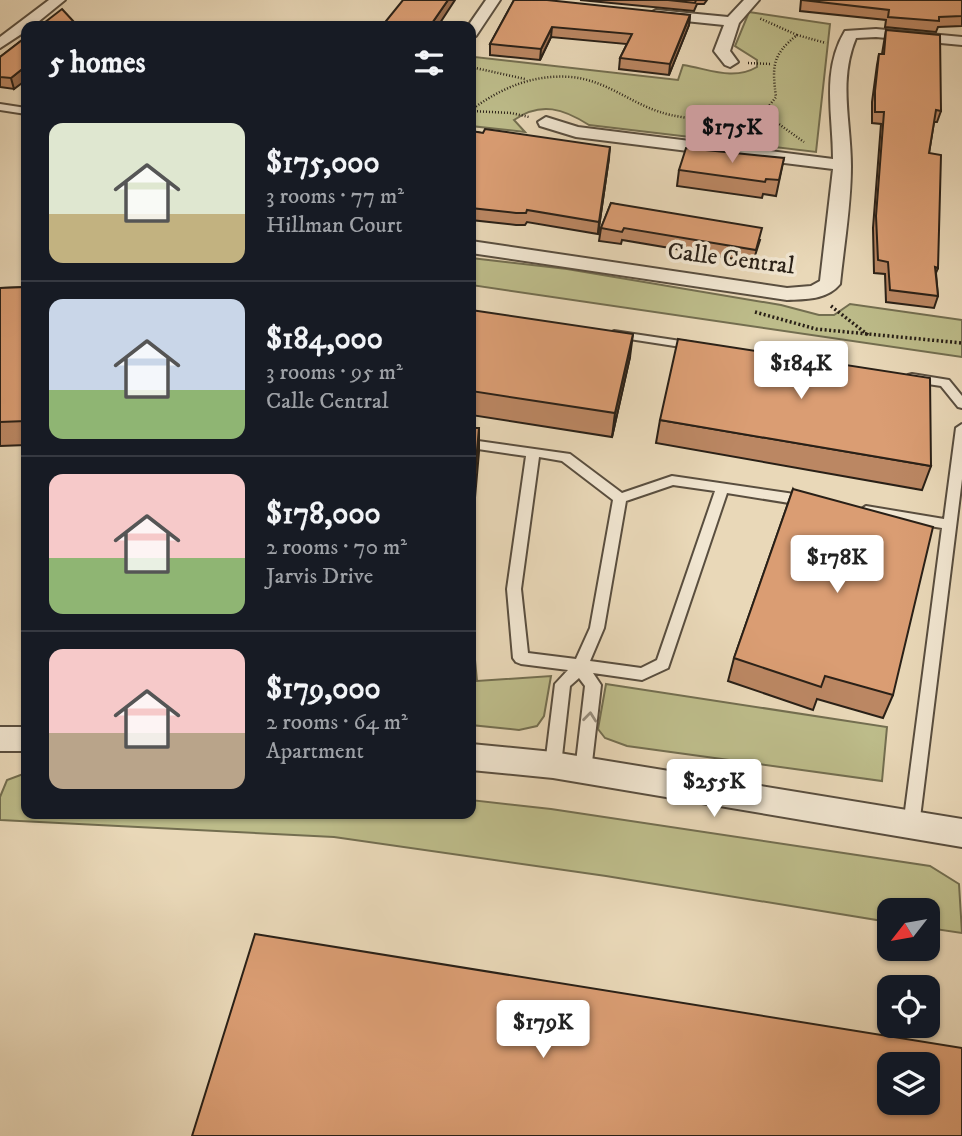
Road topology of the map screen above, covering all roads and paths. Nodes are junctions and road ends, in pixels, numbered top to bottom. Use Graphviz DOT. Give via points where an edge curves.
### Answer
graph roads {
  1 [pos="58,0"];
  2 [pos="493,0"];
  3 [pos="752,0"];
  4 [pos="635,12"];
  5 [pos="735,17"];
  6 [pos="30,21"];
  7 [pos="476,26"];
  8 [pos="21,28"];
  9 [pos="797,35"];
  10 [pos="962,41"];
  11 [pos="0,44"];
  12 [pos="844,45"];
  13 [pos="730,62"];
  14 [pos="476,68"];
  15 [pos="526,79"];
  16 [pos="476,106"];
  17 [pos="0,107"];
  18 [pos="21,110"];
  19 [pos="476,110"];
  20 [pos="546,121"];
  21 [pos="842,165"];
  22 [pos="476,248"];
  23 [pos="815,292"];
  24 [pos="772,316"];
  25 [pos="606,333"];
  26 [pos="868,336"];
  27 [pos="962,343"];
  28 [pos="701,347"];
  29 [pos="905,377"];
  30 [pos="962,404"];
  31 [pos="962,428"];
  32 [pos="476,445"];
  33 [pos="533,452"];
  34 [pos="722,489"];
  35 [pos="620,498"];
  36 [pos="825,504"];
  37 [pos="852,508"];
  38 [pos="948,524"];
  39 [pos="580,668"];
  40 [pos="21,739"];
  41 [pos="0,740"];
  42 [pos="476,757"];
  43 [pos="553,765"];
  44 [pos="583,771"];
  45 [pos="911,826"];
  46 [pos="962,833"];
  1 -- 6 [label="street"];
  2 -- 7 [label="street"];
  3 -- 5 [label="street"];
  4 -- 5 [label="street"];
  5 -- 9 [label="path" via="764,19"];
  5 -- 13 [label="street" via="722,51"];
  8 -- 11 [label="street"];
  9 -- 12 [label="path"];
  9 -- 15 [label="path" via="781,47 771,64 776,97 762,112 744,117 661,112 589,79"];
  10 -- 12 [label="street" via="876,33 850,34"];
  12 -- 21 [label="street, Calle Central" via="835,95"];
  14 -- 15 [label="path"];
  15 -- 16 [label="path" via="493,92"];
  17 -- 18 [label="lane"];
  19 -- 20 [label="path"];
  20 -- 21 [label="street" via="576,132"];
  21 -- 23 [label="street, Calle Central" via="830,284"];
  22 -- 23 [label="street, Calle Central" via="787,294"];
  23 -- 26 [label="path"];
  24 -- 26 [label="path" via="816,329"];
  25 -- 28 [label="lane"];
  26 -- 27 [label="path"];
  29 -- 30 [label="lane" via="945,383"];
  31 -- 38 [label="lane"];
  32 -- 33 [label="lane"];
  33 -- 35 [label="lane" via="566,457"];
  33 -- 39 [label="lane" via="514,589 521,658"];
  34 -- 35 [label="lane" via="672,480"];
  34 -- 36 [label="lane"];
  34 -- 39 [label="lane" via="663,664 642,674"];
  35 -- 39 [label="lane" via="597,628"];
  37 -- 38 [label="lane"];
  38 -- 45 [label="lane"];
  39 -- 43 [label="lane" via="563,684"];
  44 -- 39 [label="lane, one-way" via="593,685"];
  40 -- 41 [label="street"];
  42 -- 43 [label="street"];
  43 -- 44 [label="street"];
  44 -- 45 [label="street"];
  45 -- 46 [label="street"];
}
